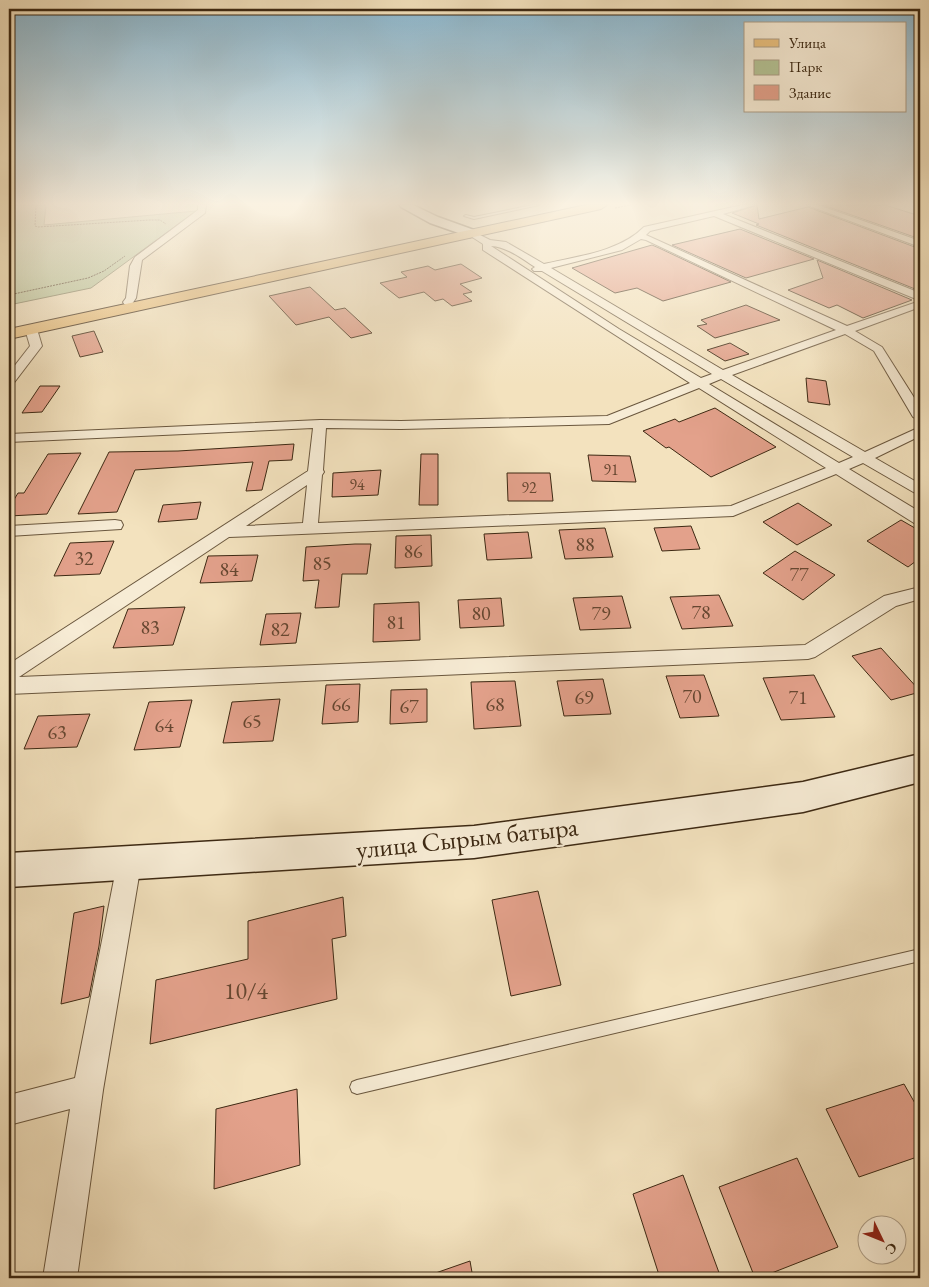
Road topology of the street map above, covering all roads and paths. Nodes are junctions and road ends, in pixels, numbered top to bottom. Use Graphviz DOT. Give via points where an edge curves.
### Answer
graph roads {
  1 [pos="112,265"];
  2 [pos="135,265"];
  3 [pos="311,265"];
  4 [pos="513,265"];
  5 [pos="539,265"];
  6 [pos="555,265"];
  7 [pos="704,265"];
  8 [pos="841,265"];
  9 [pos="544,268"];
  10 [pos="524,272"];
  11 [pos="9,295"];
  12 [pos="920,297"];
  13 [pos="128,302"];
  14 [pos="920,304"];
  15 [pos="9,328"];
  16 [pos="31,329"];
  17 [pos="848,331"];
  18 [pos="9,334"];
  19 [pos="722,374"];
  20 [pos="9,381"];
  21 [pos="699,383"];
  22 [pos="920,417"];
  23 [pos="320,424"];
  24 [pos="920,431"];
  25 [pos="9,438"];
  26 [pos="865,457"];
  27 [pos="838,468"];
  28 [pos="317,472"];
  29 [pos="920,490"];
  30 [pos="920,520"];
  31 [pos="115,525"];
  32 [pos="310,528"];
  33 [pos="9,531"];
  34 [pos="224,532"];
  35 [pos="920,593"];
  36 [pos="9,674"];
  37 [pos="9,686"];
  38 [pos="920,768"];
  39 [pos="129,864"];
  40 [pos="9,870"];
  41 [pos="920,955"];
  42 [pos="357,1087"];
  43 [pos="88,1090"];
  44 [pos="9,1110"];
  45 [pos="60,1278"];
  1 -- 11 [label="path" via="88,278"];
  2 -- 13 [label="street"];
  3 -- 13 [label="main road"];
  3 -- 16 [label="main road"];
  4 -- 10 [label="street"];
  5 -- 9 [label="street"];
  6 -- 9 [label="street"];
  7 -- 17 [label="street"];
  8 -- 12 [label="street"];
  9 -- 10 [label="street"];
  9 -- 19 [label="street"];
  10 -- 21 [label="street"];
  13 -- 15 [label="main road"];
  14 -- 17 [label="street"];
  16 -- 18 [label="main road"];
  16 -- 20 [label="street" via="36,346"];
  17 -- 19 [label="street"];
  17 -- 22 [label="street" via="878,349"];
  19 -- 21 [label="street"];
  19 -- 26 [label="street"];
  21 -- 23 [label="street" via="609,420"];
  21 -- 27 [label="street"];
  23 -- 25 [label="street"];
  23 -- 28 [label="street"];
  24 -- 26 [label="street"];
  26 -- 27 [label="street"];
  26 -- 29 [label="street"];
  27 -- 30 [label="street"];
  27 -- 32 [label="street" via="734,511"];
  28 -- 32 [label="street"];
  28 -- 34 [label="street"];
  31 -- 33 [label="street"];
  32 -- 34 [label="street"];
  34 -- 36 [label="street"];
  35 -- 37 [label="street" via="890,601 808,652"];
  38 -- 39 [label="street, улица Сырым батыра" via="803,797 474,842"];
  39 -- 40 [label="street, улица Сырым батыра"];
  39 -- 43 [label="street"];
  41 -- 42 [label="lane"];
  43 -- 44 [label="street"];
  43 -- 45 [label="street"];
}
